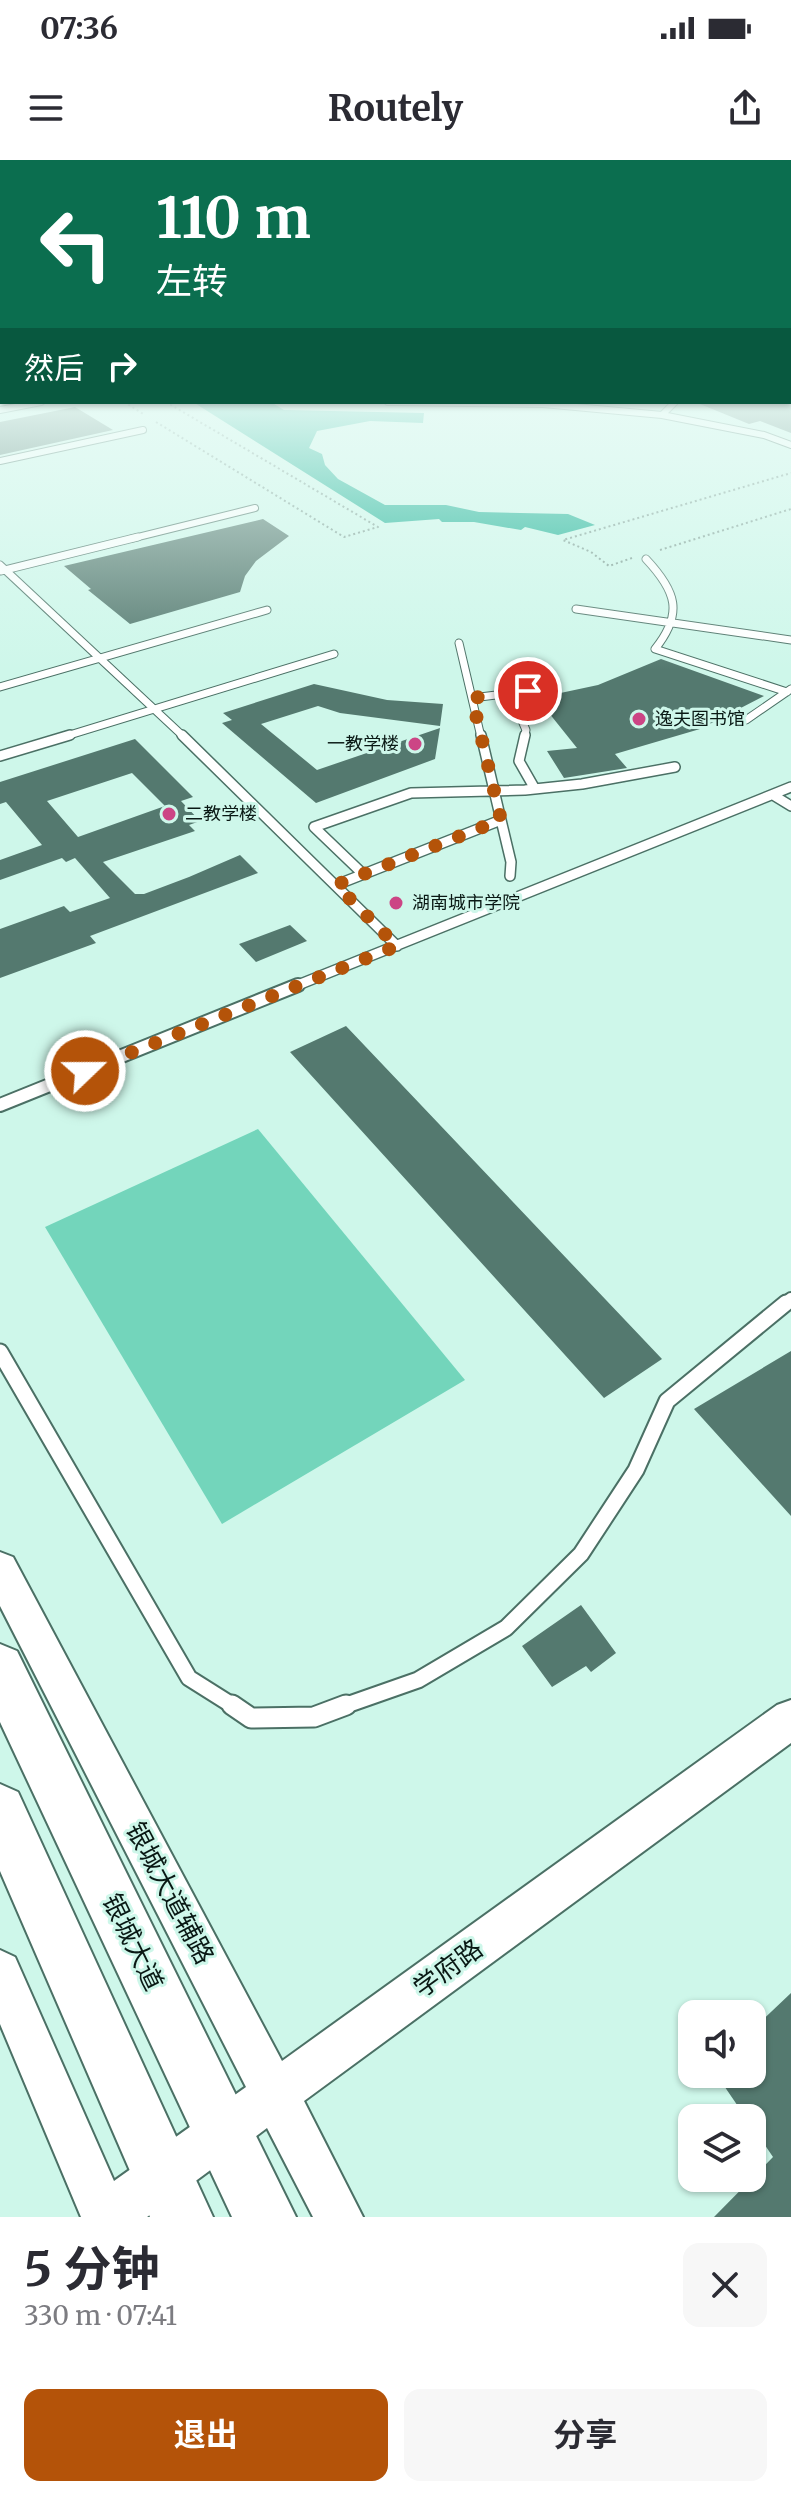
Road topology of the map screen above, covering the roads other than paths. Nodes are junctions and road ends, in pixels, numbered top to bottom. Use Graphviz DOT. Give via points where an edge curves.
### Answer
graph roads {
  1 [pos="255,508"];
  2 [pos="643,558"];
  3 [pos="2,569"];
  4 [pos="576,609"];
  5 [pos="267,610"];
  6 [pos="674,624"];
  7 [pos="791,640"];
  8 [pos="459,643"];
  9 [pos="334,654"];
  10 [pos="99,659"];
  11 [pos="0,687"];
  12 [pos="528,691"];
  13 [pos="789,691"];
  14 [pos="511,695"];
  15 [pos="472,698"];
  16 [pos="155,708"];
  17 [pos="746,720"];
  18 [pos="0,756"];
  19 [pos="675,767"];
  20 [pos="791,787"];
  21 [pos="535,789"];
  22 [pos="494,790"];
  23 [pos="773,795"];
  24 [pos="791,806"];
  25 [pos="501,820"];
  26 [pos="363,874"];
  27 [pos="510,876"];
  28 [pos="336,885"];
  29 [pos="397,946"];
  30 [pos="0,1105"];
  31 [pos="791,1299"];
  32 [pos="0,1352"];
  33 [pos="0,1569"];
  34 [pos="0,1668"];
  35 [pos="791,1719"];
  36 [pos="0,1810"];
  37 [pos="0,1972"];
  38 [pos="275,2094"];
  39 [pos="224,2131"];
  40 [pos="173,2196"];
  41 [pos="105,2217"];
  42 [pos="265,2217"];
  43 [pos="339,2217"];
  1 -- 3 [label="lane"];
  2 -- 6 [label="lane" via="671,589"];
  3 -- 10 [label="lane"];
  4 -- 6 [label="lane"];
  5 -- 10 [label="lane"];
  6 -- 7 [label="lane"];
  6 -- 13 [label="lane" via="655,649"];
  8 -- 15 [label="lane"];
  9 -- 16 [label="lane"];
  10 -- 11 [label="lane"];
  10 -- 16 [label="lane"];
  12 -- 14 [label="lane"];
  13 -- 17 [label="lane"];
  14 -- 15 [label="lane"];
  14 -- 21 [label="lane" via="526,730 519,761"];
  15 -- 22 [label="lane"];
  16 -- 18 [label="lane"];
  16 -- 28 [label="lane"];
  19 -- 21 [label="lane"];
  20 -- 23 [label="lane"];
  21 -- 22 [label="lane"];
  22 -- 25 [label="lane"];
  22 -- 26 [label="lane" via="411,793 314,827"];
  23 -- 24 [label="lane"];
  23 -- 29 [label="lane"];
  25 -- 26 [label="lane"];
  25 -- 27 [label="lane"];
  26 -- 28 [label="lane"];
  28 -- 29 [label="lane"];
  29 -- 30 [label="lane"];
  31 -- 32 [label="lane" via="667,1401 636,1470 581,1554 506,1628 418,1680 314,1717 251,1718 189,1678"];
  33 -- 38 [label="street, 银城大道辅路"];
  34 -- 39 [label="main road, 银城大道"];
  35 -- 38 [label="street, 学府路"];
  36 -- 40 [label="main road"];
  37 -- 41 [label="street"];
  38 -- 39 [label="street, 学府路"];
  38 -- 43 [label="street, 银城大道辅路"];
  39 -- 40 [label="street, 学府路"];
  39 -- 42 [label="main road, 银城大道"];
  40 -- 41 [label="street, 学府路"];
}
